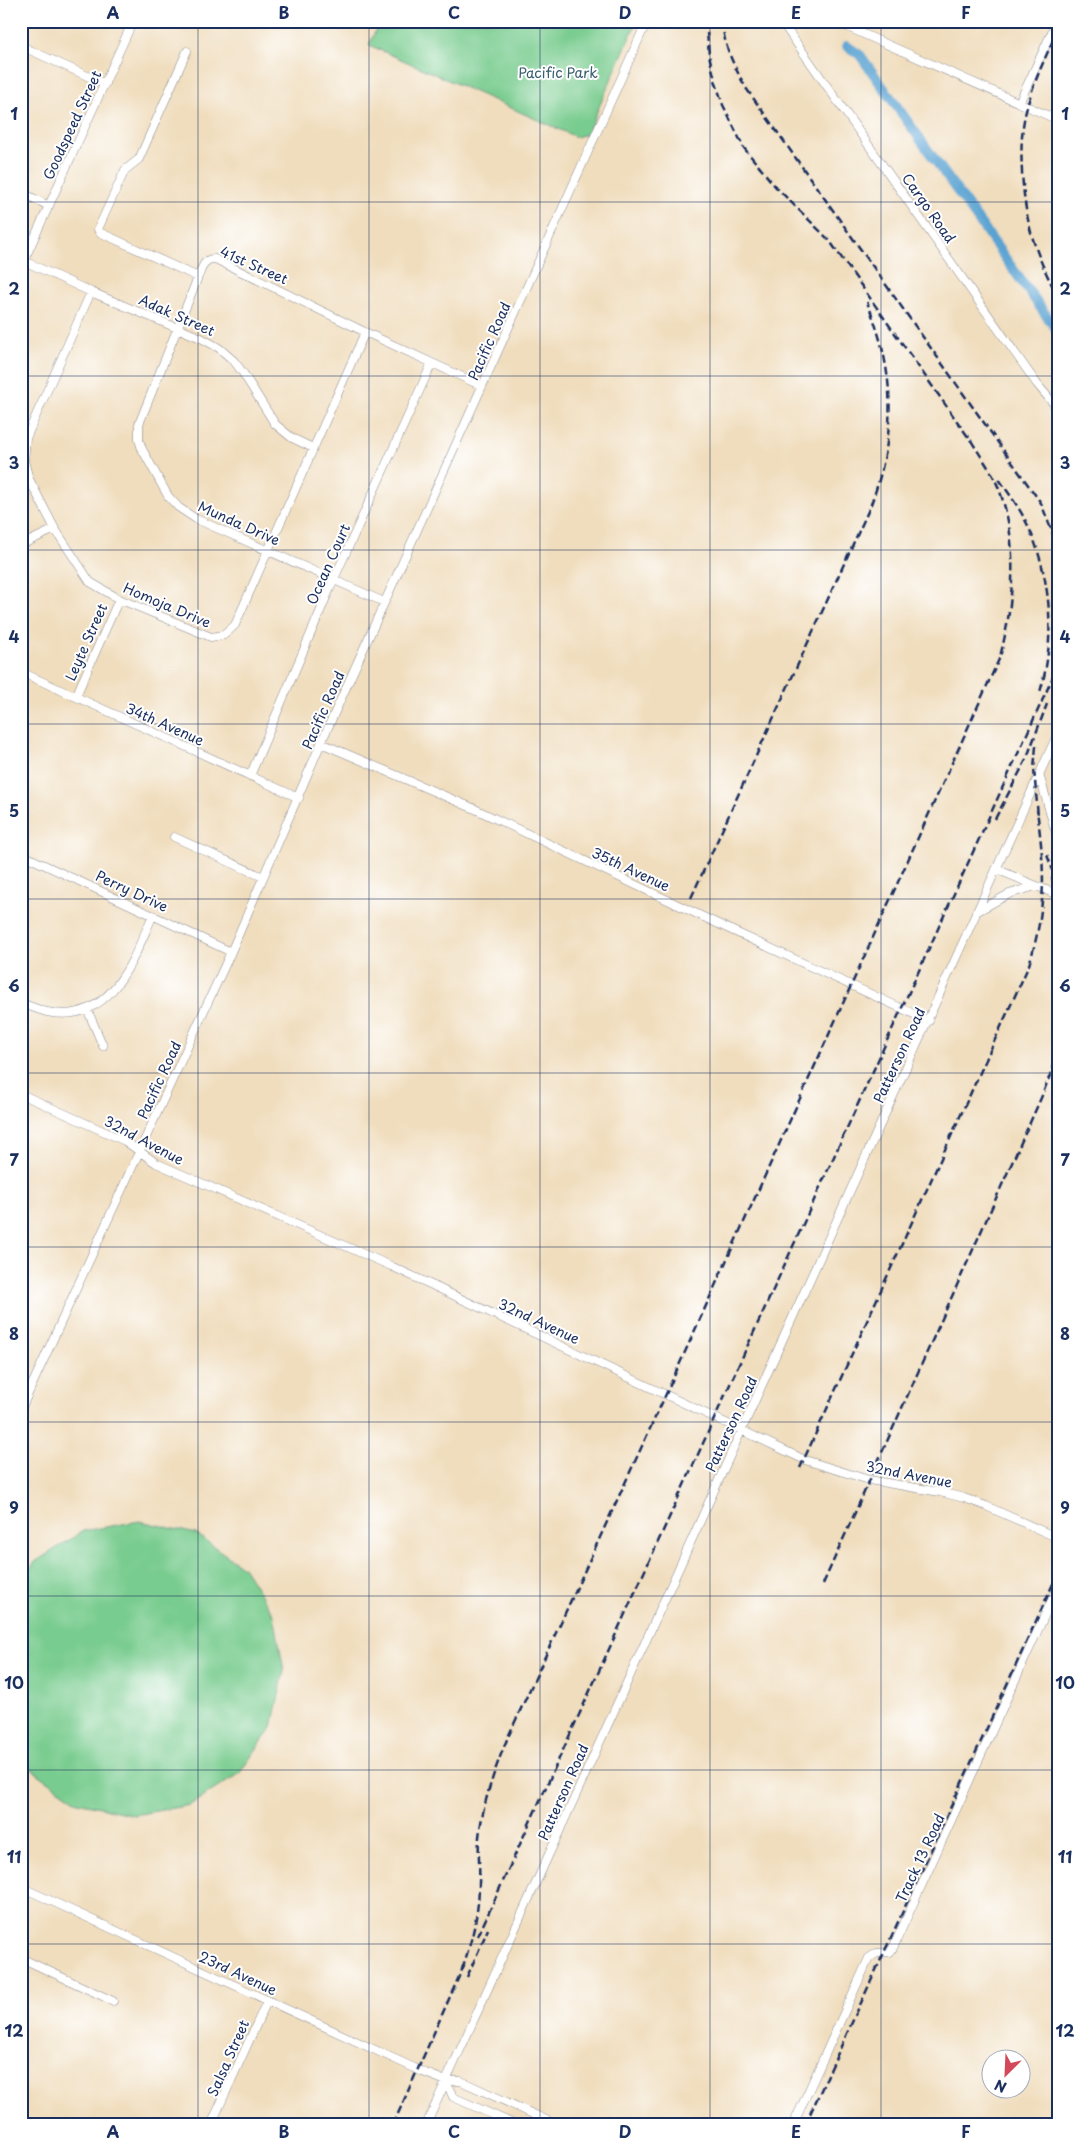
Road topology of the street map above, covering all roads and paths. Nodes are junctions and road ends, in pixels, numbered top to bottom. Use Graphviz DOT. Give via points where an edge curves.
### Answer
graph roads {
  1 [pos="133,21"];
  2 [pos="647,21"];
  3 [pos="781,21"];
  4 [pos="834,21"];
  5 [pos="1057,21"];
  6 [pos="21,46"];
  7 [pos="187,51"];
  8 [pos="105,84"];
  9 [pos="1019,103"];
  10 [pos="1058,120"];
  11 [pos="21,192"];
  12 [pos="49,206"];
  13 [pos="23,264"];
  14 [pos="198,277"];
  15 [pos="90,292"];
  16 [pos="178,329"];
  17 [pos="365,332"];
  18 [pos="432,363"];
  19 [pos="482,386"];
  20 [pos="1058,409"];
  21 [pos="313,448"];
  22 [pos="55,529"];
  23 [pos="21,545"];
  24 [pos="269,550"];
  25 [pos="334,579"];
  26 [pos="119,599"];
  27 [pos="384,602"];
  28 [pos="21,672"];
  29 [pos="76,696"];
  30 [pos="1058,732"];
  31 [pos="321,743"];
  32 [pos="1039,774"];
  33 [pos="250,776"];
  34 [pos="299,798"];
  35 [pos="174,837"];
  36 [pos="1058,840"];
  37 [pos="21,854"];
  38 [pos="996,869"];
  39 [pos="263,877"];
  40 [pos="1036,886"];
  41 [pos="1058,895"];
  42 [pos="976,912"];
  43 [pos="154,915"];
  44 [pos="231,952"];
  45 [pos="21,1003"];
  46 [pos="87,1009"];
  47 [pos="928,1020"];
  48 [pos="103,1046"];
  49 [pos="21,1094"];
  50 [pos="140,1151"];
  51 [pos="24,1395"];
  52 [pos="21,1409"];
  53 [pos="742,1429"];
  54 [pos="1058,1538"];
  55 [pos="1058,1586"];
  56 [pos="21,1887"];
  57 [pos="21,1958"];
  58 [pos="113,2001"];
  59 [pos="267,2001"];
  60 [pos="446,2081"];
  61 [pos="211,2125"];
  62 [pos="426,2125"];
  63 [pos="516,2125"];
  64 [pos="557,2125"];
  65 [pos="794,2125"];
  1 -- 8 [label="street, Goodspeed Street"];
  2 -- 19 [label="street, Pacific Road"];
  3 -- 20 [label="street, Cargo Road"];
  4 -- 9 [label="street"];
  5 -- 9 [label="street"];
  6 -- 8 [label="street"];
  7 -- 14 [label="street" via="140,159 125,170 98,230"];
  8 -- 12 [label="street, Goodspeed Street"];
  9 -- 10 [label="street"];
  11 -- 12 [label="street"];
  12 -- 13 [label="street, Goodspeed Street"];
  13 -- 15 [label="street, Adak Street"];
  14 -- 16 [label="street, Munda Drive"];
  14 -- 17 [label="street, 41st Street" via="204,262 215,259"];
  15 -- 16 [label="street, Adak Street"];
  15 -- 22 [label="street, Homoja Drive" via="28,433 24,450 29,479"];
  16 -- 21 [label="street, Adak Street" via="211,343 227,354 275,424 292,438"];
  16 -- 24 [label="street, Munda Drive" via="141,418 138,432 142,449 168,496 182,511"];
  17 -- 18 [label="street, 41st Street"];
  17 -- 21 [label="street, Homoja Drive"];
  18 -- 19 [label="street, 41st Street"];
  18 -- 25 [label="street, Ocean Court"];
  19 -- 27 [label="street, Pacific Road"];
  21 -- 24 [label="street, Homoja Drive"];
  22 -- 23 [label="street"];
  22 -- 26 [label="street, Homoja Drive" via="90,582"];
  24 -- 25 [label="street, Munda Drive"];
  24 -- 26 [label="street, Homoja Drive" via="235,625 219,637 206,636"];
  25 -- 27 [label="street, Munda Drive"];
  25 -- 33 [label="street, Ocean Court"];
  26 -- 29 [label="street, Leyte Street"];
  27 -- 31 [label="street, Pacific Road"];
  28 -- 29 [label="street, 34th Avenue"];
  29 -- 33 [label="street, 34th Avenue"];
  30 -- 32 [label="street, Patterson Road"];
  31 -- 34 [label="street, Pacific Road"];
  31 -- 47 [label="street, 35th Avenue" via="475,809"];
  32 -- 36 [label="street"];
  32 -- 38 [label="street, Patterson Road"];
  33 -- 34 [label="street, 34th Avenue"];
  34 -- 39 [label="street, Pacific Road"];
  35 -- 39 [label="street"];
  37 -- 43 [label="street, Perry Drive"];
  38 -- 40 [label="street"];
  38 -- 42 [label="street, Patterson Road"];
  39 -- 44 [label="street, Pacific Road"];
  40 -- 41 [label="street"];
  40 -- 42 [label="street" via="1009,894"];
  42 -- 47 [label="street, Patterson Road"];
  43 -- 44 [label="street, Perry Drive"];
  43 -- 46 [label="street" via="124,977 110,993"];
  44 -- 50 [label="street, Pacific Road"];
  45 -- 46 [label="street" via="47,1012"];
  46 -- 48 [label="street"];
  47 -- 53 [label="street, Patterson Road"];
  49 -- 50 [label="street, 32nd Avenue" via="125,1141"];
  50 -- 51 [label="street, Pacific Road"];
  50 -- 53 [label="street, 32nd Avenue" via="156,1163 391,1266"];
  51 -- 52 [label="street, Pacific Road"];
  53 -- 54 [label="street, 32nd Avenue" via="834,1470 964,1498"];
  53 -- 60 [label="street, Patterson Road"];
  55 -- 65 [label="street, Track 13 Road" via="893,1948 890,1952 869,1958"];
  56 -- 59 [label="street, 23rd Avenue"];
  57 -- 58 [label="street"];
  59 -- 60 [label="street, 23rd Avenue"];
  59 -- 61 [label="street, Salsa Street"];
  60 -- 62 [label="street, Patterson Road"];
  60 -- 63 [label="street, 23rd Avenue" via="453,2097"];
  60 -- 64 [label="street, 23rd Avenue" via="461,2081"];
}
